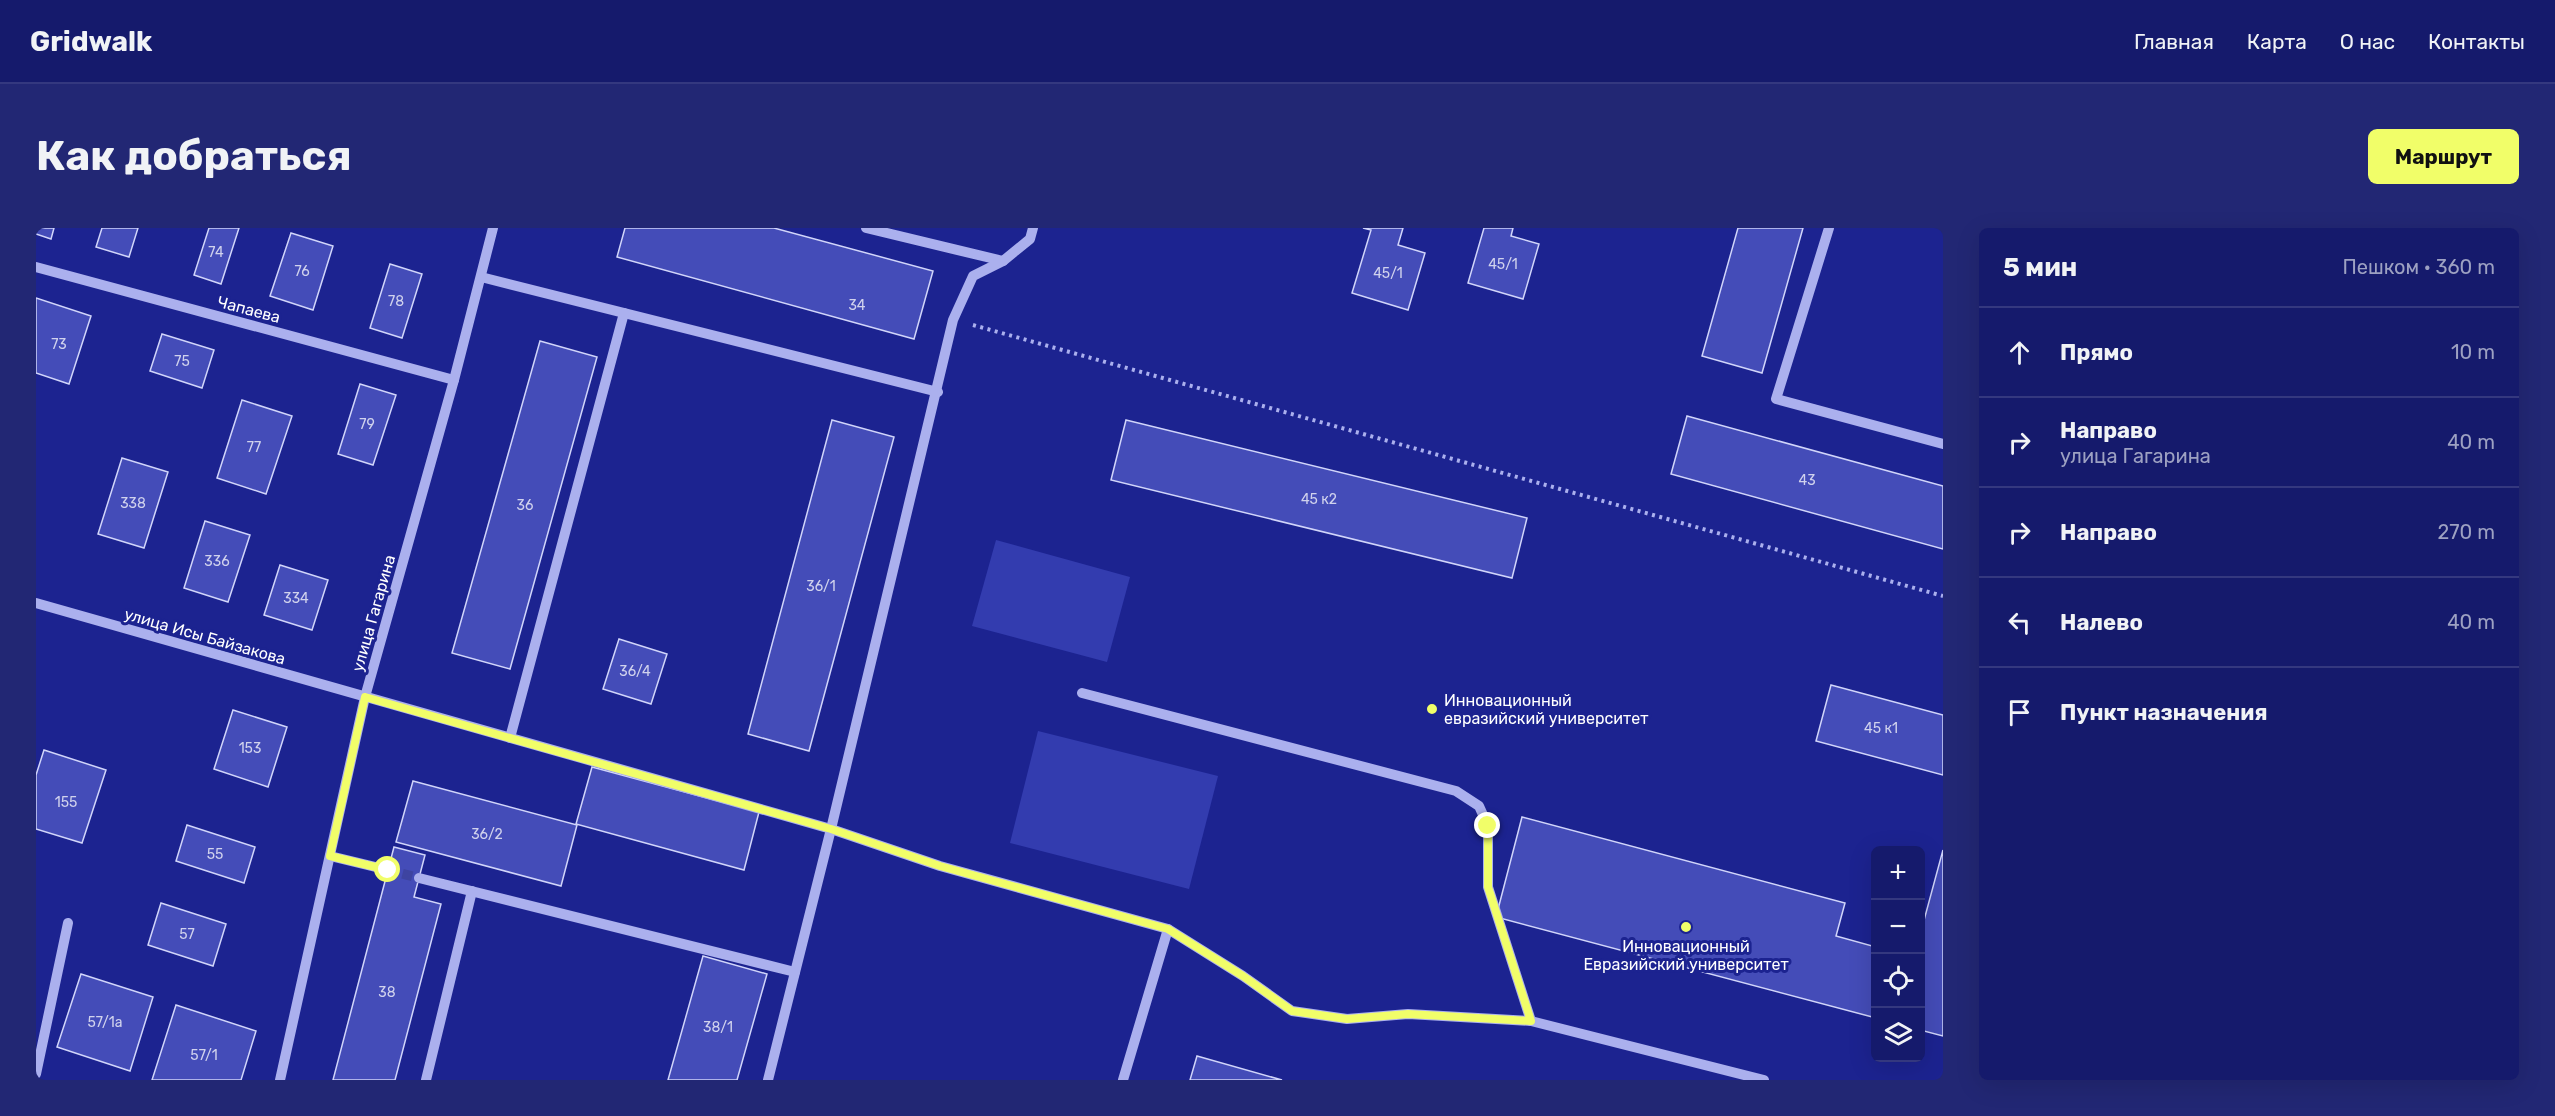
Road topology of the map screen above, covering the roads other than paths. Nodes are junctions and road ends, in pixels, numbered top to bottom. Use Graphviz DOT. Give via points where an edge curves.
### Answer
graph roads {
  1 [pos="493,228"];
  2 [pos="866,228"];
  3 [pos="1033,228"];
  4 [pos="1829,228"];
  5 [pos="1003,261"];
  6 [pos="36,267"];
  7 [pos="481,277"];
  8 [pos="624,313"];
  9 [pos="454,380"];
  10 [pos="938,392"];
  11 [pos="1943,444"];
  12 [pos="36,603"];
  13 [pos="1082,693"];
  14 [pos="365,697"];
  15 [pos="510,738"];
  16 [pos="831,829"];
  17 [pos="330,856"];
  18 [pos="388,870"];
  19 [pos="418,878"];
  20 [pos="472,891"];
  21 [pos="68,923"];
  22 [pos="1168,929"];
  23 [pos="795,972"];
  24 [pos="1531,1021"];
  25 [pos="36,1074"];
  26 [pos="280,1080"];
  27 [pos="426,1080"];
  28 [pos="768,1080"];
  29 [pos="1123,1080"];
  30 [pos="1764,1080"];
  1 -- 7 [label="street, улица Гагарина"];
  2 -- 5 [label="street"];
  3 -- 5 [label="street" via="1030,239"];
  4 -- 11 [label="street" via="1776,399"];
  5 -- 10 [label="street" via="973,276 953,320"];
  6 -- 9 [label="street, Чапаева"];
  7 -- 8 [label="street"];
  7 -- 9 [label="street, улица Гагарина"];
  8 -- 10 [label="street"];
  8 -- 15 [label="street"];
  9 -- 14 [label="street, улица Гагарина"];
  10 -- 16 [label="street"];
  12 -- 14 [label="street, улица Исы Байзакова"];
  13 -- 24 [label="street" via="1456,791 1479,806 1488,826 1488,887"];
  14 -- 15 [label="street, улица Исы Байзакова"];
  14 -- 17 [label="street, улица Гагарина"];
  15 -- 16 [label="street, улица Исы Байзакова"];
  16 -- 22 [label="street, улица Исы Байзакова" via="940,866"];
  16 -- 23 [label="street"];
  17 -- 18 [label="street"];
  17 -- 26 [label="street, улица Гагарина"];
  19 -- 20 [label="street"];
  20 -- 23 [label="street"];
  20 -- 27 [label="street"];
  21 -- 25 [label="street"];
  22 -- 24 [label="street, улица Исы Байзакова" via="1292,1011 1347,1019 1408,1014"];
  22 -- 29 [label="street"];
  23 -- 28 [label="street"];
  24 -- 30 [label="street, улица Исы Байзакова"];
}
